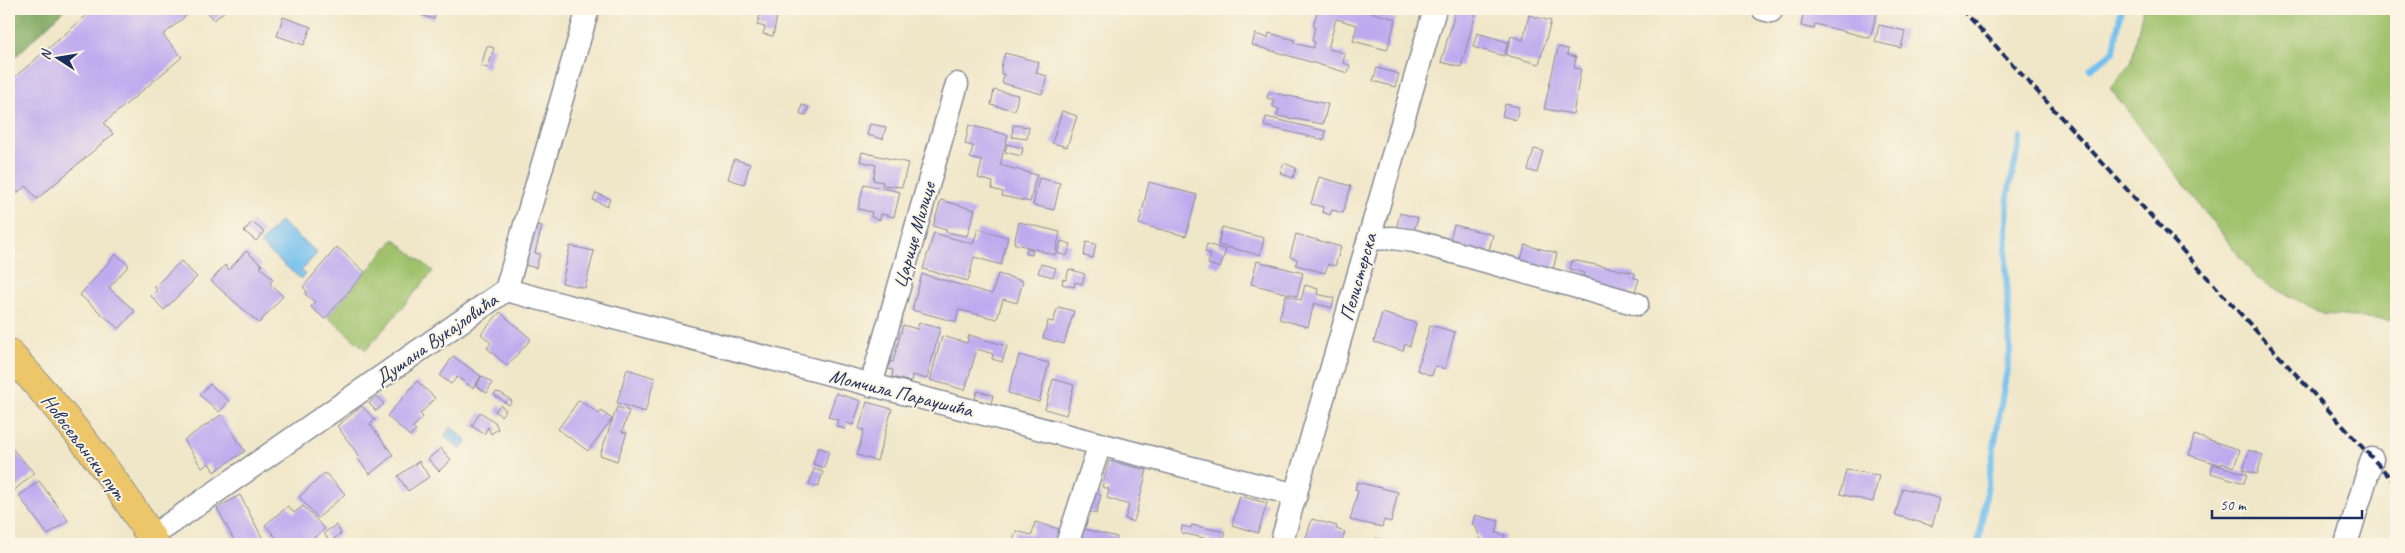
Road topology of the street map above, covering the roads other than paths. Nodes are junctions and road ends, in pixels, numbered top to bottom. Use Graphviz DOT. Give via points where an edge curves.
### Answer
graph roads {
  1 [pos="588,9"];
  2 [pos="1435,9"];
  3 [pos="956,84"];
  4 [pos="1369,239"];
  5 [pos="506,290"];
  6 [pos="1637,304"];
  7 [pos="9,353"];
  8 [pos="871,385"];
  9 [pos="1100,444"];
  10 [pos="2372,459"];
  11 [pos="1296,495"];
  12 [pos="153,541"];
  13 [pos="1067,544"];
  14 [pos="1281,544"];
  15 [pos="2346,544"];
  1 -- 5 [label="street, Душана Вукајловића"];
  2 -- 4 [label="street, Пелистерска"];
  3 -- 8 [label="street, Царице Милице"];
  4 -- 6 [label="street" via="1414,240"];
  4 -- 11 [label="street, Пелистерска"];
  5 -- 8 [label="street, Момчила Параушића"];
  5 -- 12 [label="street, Душана Вукајловића"];
  7 -- 12 [label="main road, Новосељански пут" via="101,466"];
  8 -- 9 [label="street, Момчила Параушића"];
  9 -- 11 [label="street, Момчила Параушића"];
  9 -- 13 [label="street"];
  10 -- 15 [label="street"];
  11 -- 14 [label="street, Пелистерска"];
}
